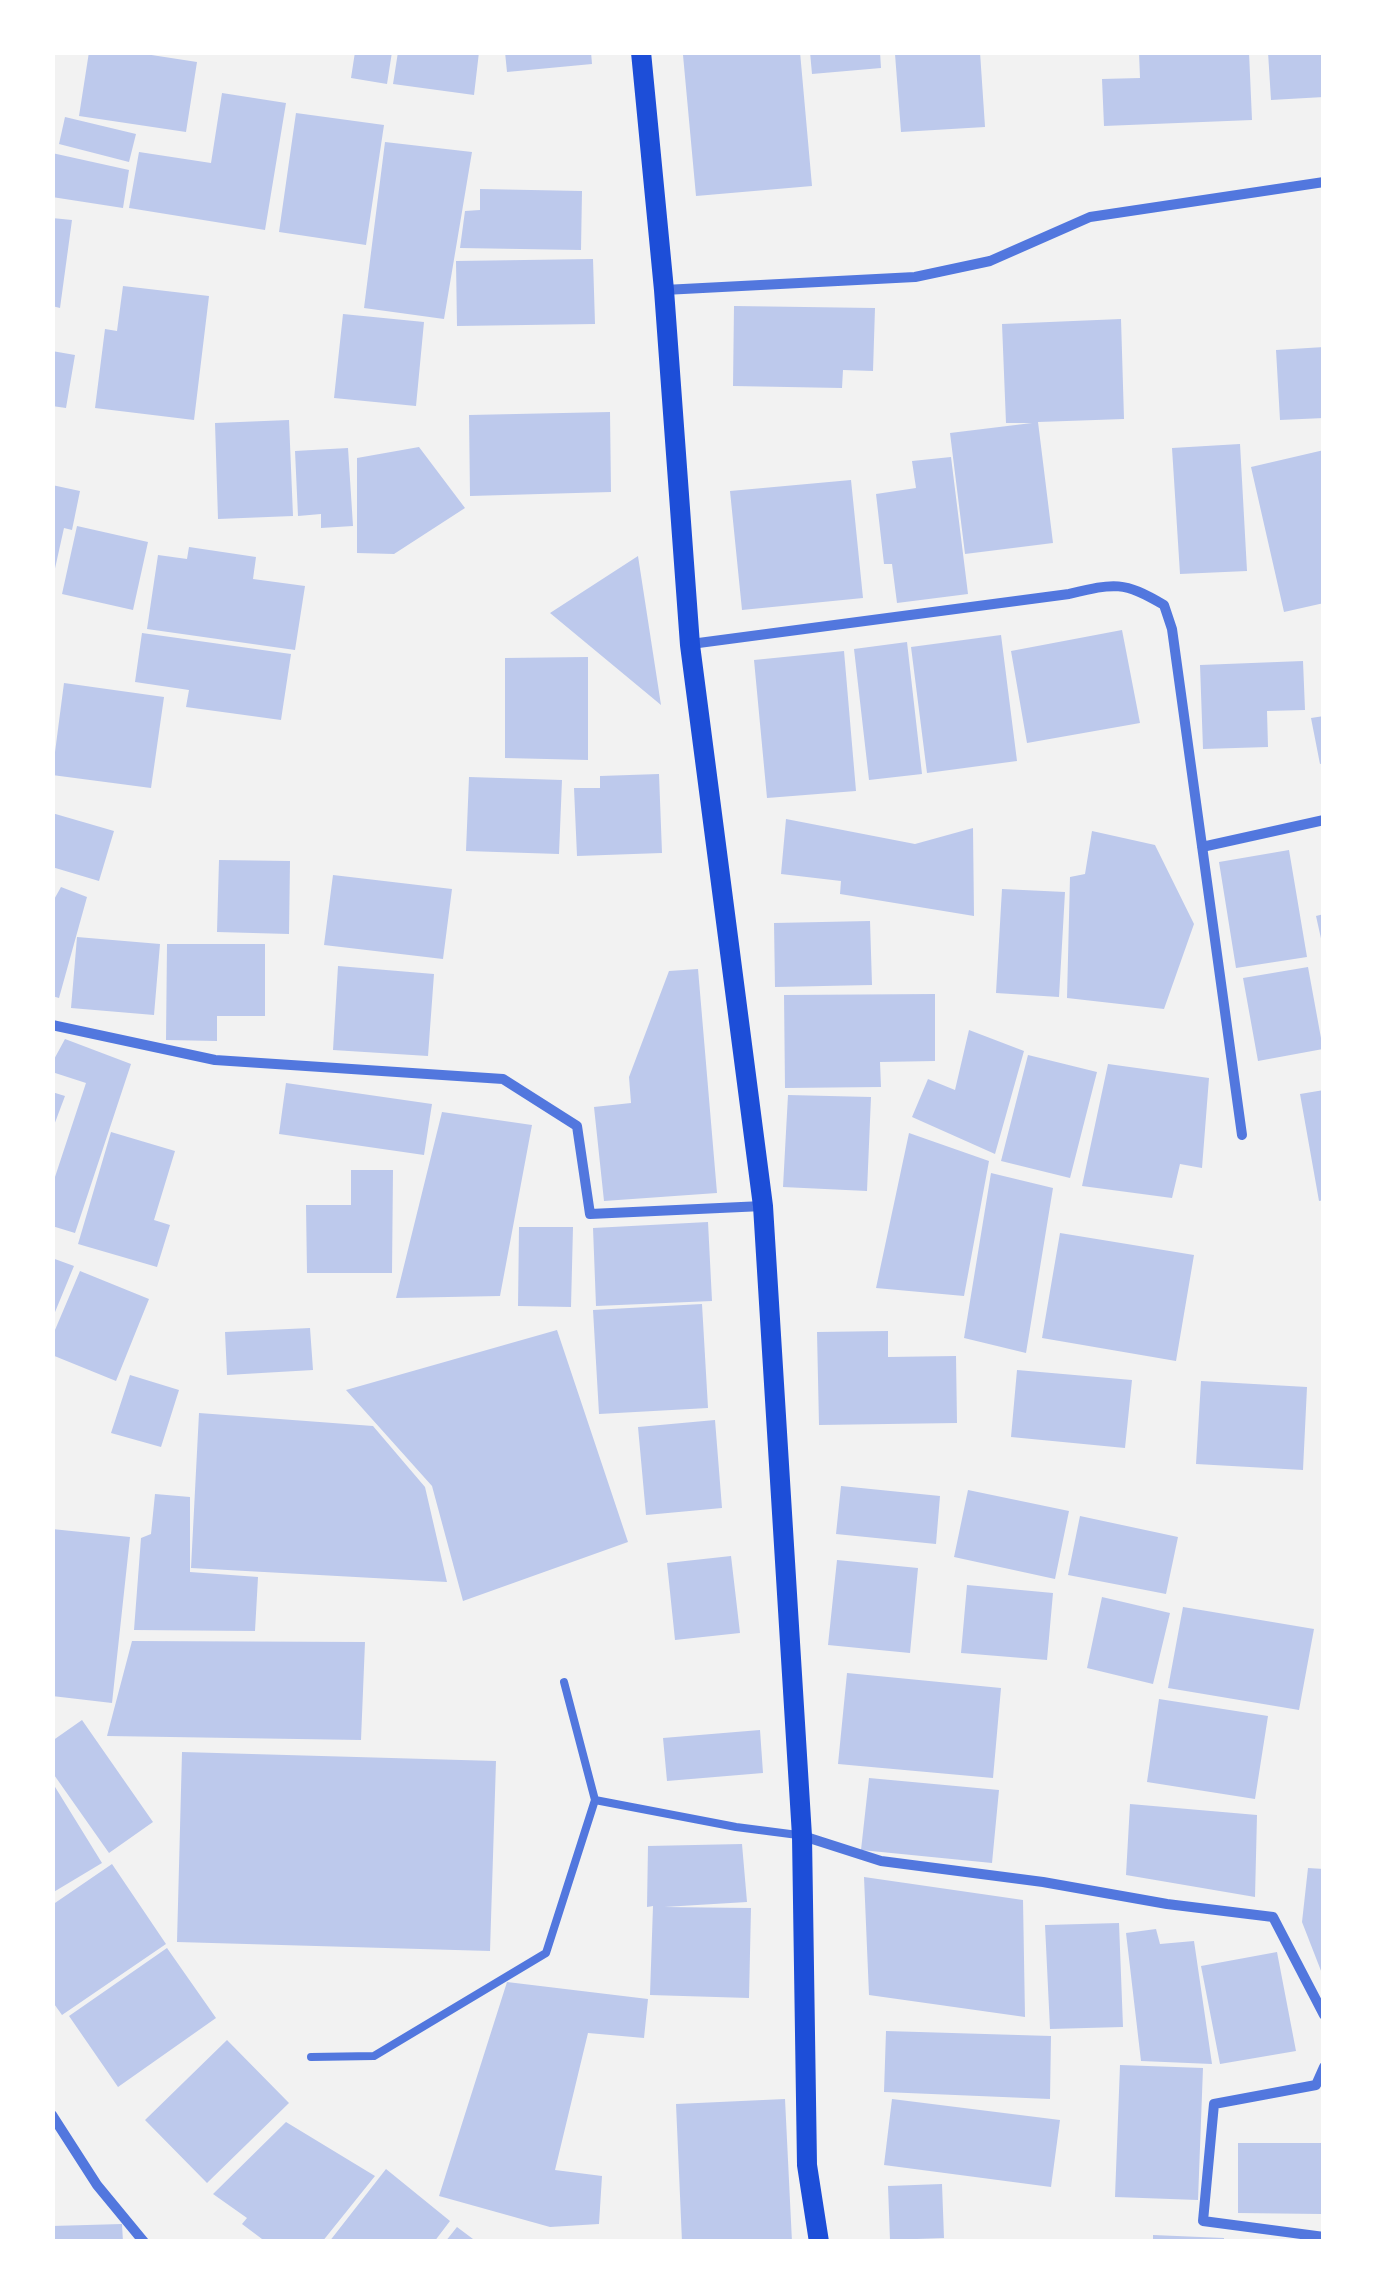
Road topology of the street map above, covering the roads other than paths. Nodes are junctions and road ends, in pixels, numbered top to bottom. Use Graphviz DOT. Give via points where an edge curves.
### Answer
graph roads {
  1 [pos="640,52"];
  2 [pos="1324,182"];
  3 [pos="664,290"];
  4 [pos="690,645"];
  5 [pos="1324,820"];
  6 [pos="1202,847"];
  7 [pos="52,1025"];
  8 [pos="1242,1135"];
  9 [pos="763,1206"];
  10 [pos="564,1682"];
  11 [pos="595,1800"];
  12 [pos="802,1836"];
  13 [pos="1324,2015"];
  14 [pos="311,2057"];
  15 [pos="1324,2067"];
  16 [pos="52,2115"];
  17 [pos="1324,2238"];
  18 [pos="144,2242"];
  19 [pos="819,2242"];
  1 -- 3 [label="main road"];
  2 -- 3 [label="street" via="1090,218 990,261 916,277"];
  3 -- 4 [label="main road"];
  4 -- 6 [label="street" via="1114,583 1144,593 1164,605 1172,629"];
  4 -- 9 [label="main road"];
  5 -- 6 [label="street"];
  6 -- 8 [label="street"];
  7 -- 9 [label="street" via="215,1060 504,1078 578,1126 590,1214"];
  9 -- 12 [label="main road"];
  10 -- 11 [label="lane"];
  11 -- 12 [label="lane"];
  11 -- 14 [label="lane" via="546,1954 374,2056"];
  12 -- 13 [label="street" via="881,1862 1273,1917"];
  12 -- 19 [label="main road" via="807,2164"];
  15 -- 17 [label="street" via="1316,2085 1214,2104 1204,2221"];
  16 -- 18 [label="street"];
}
